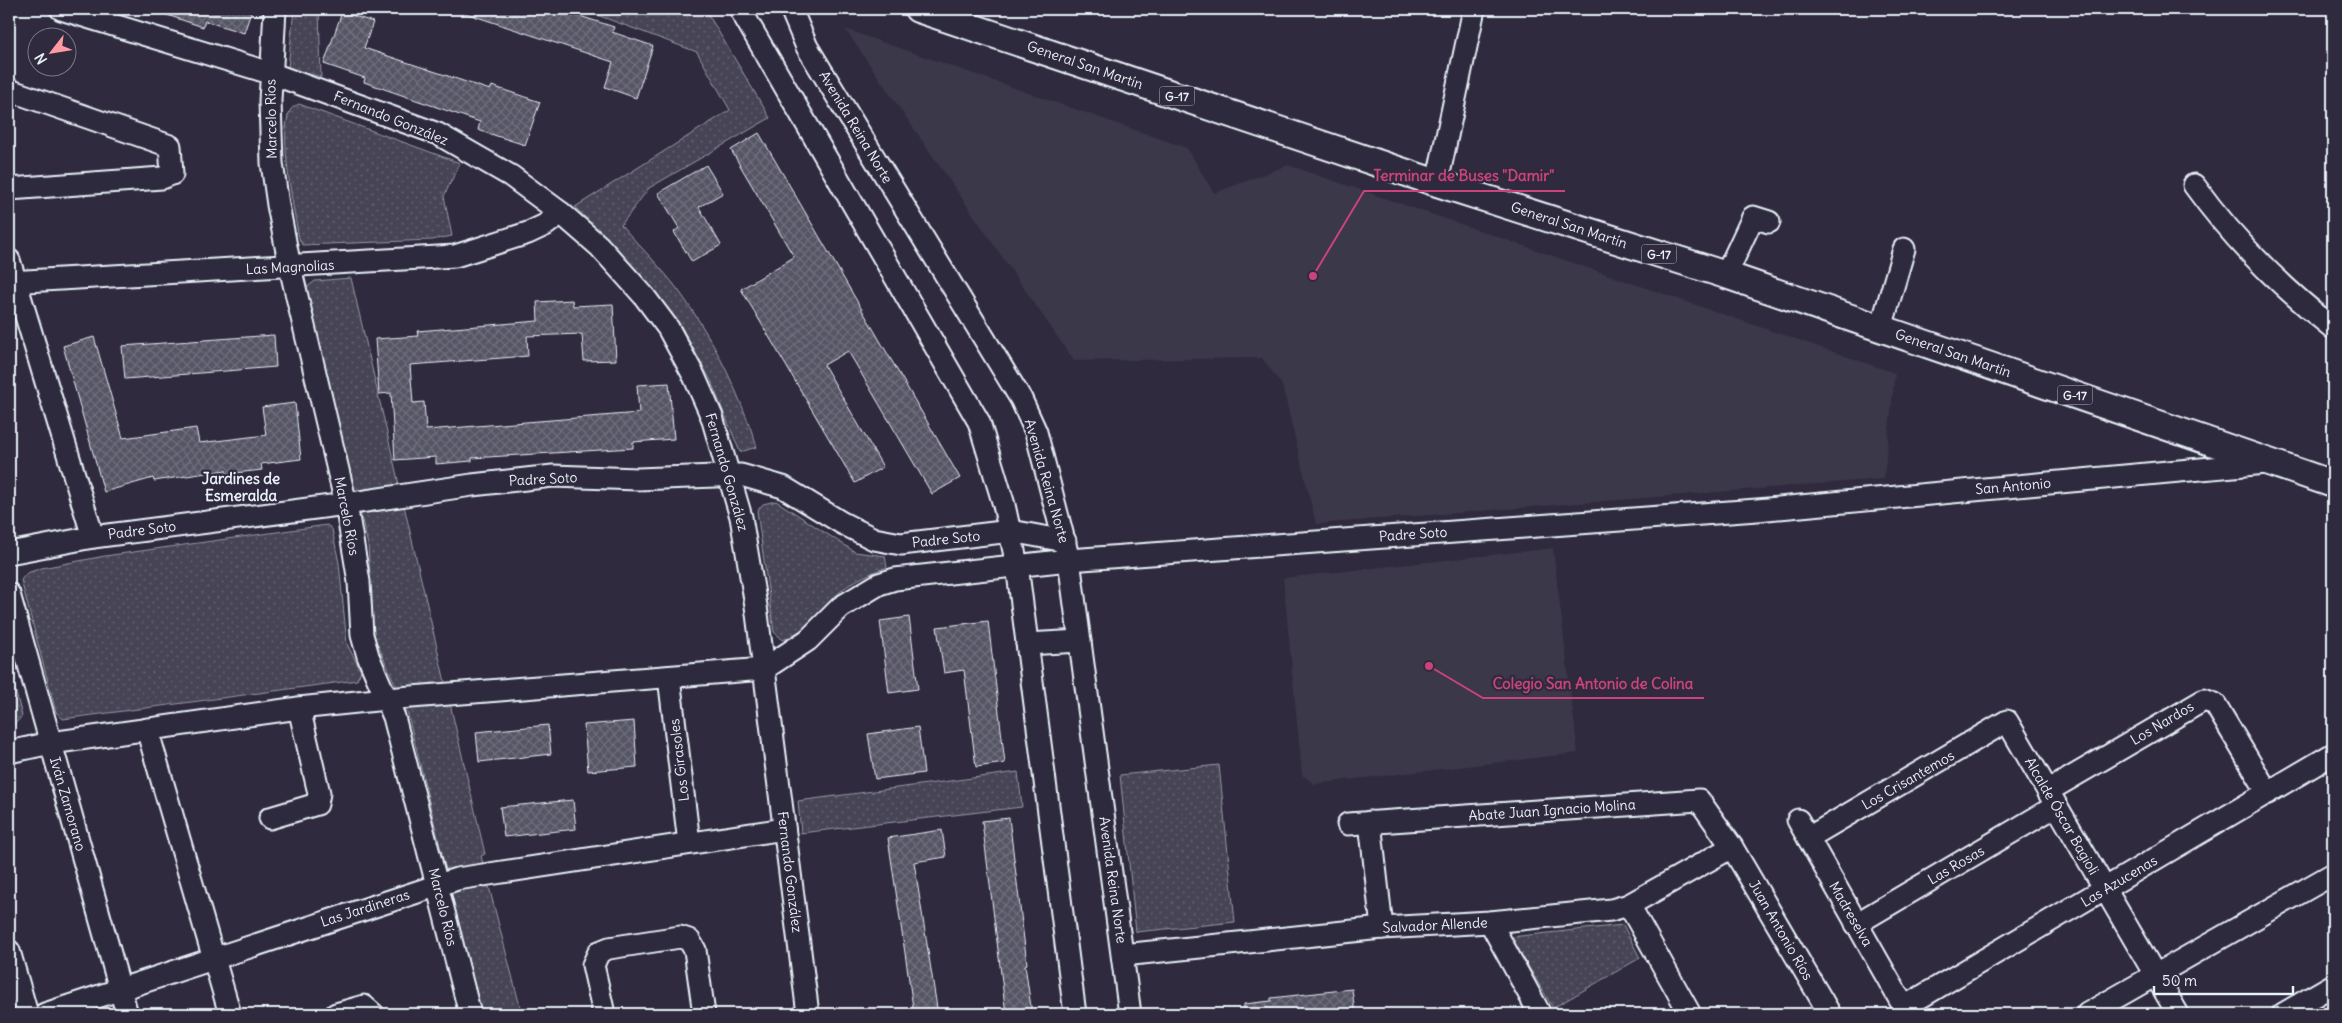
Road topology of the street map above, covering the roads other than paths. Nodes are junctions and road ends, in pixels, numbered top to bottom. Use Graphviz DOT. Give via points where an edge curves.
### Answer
graph roads {
  1 [pos="61,9"];
  2 [pos="275,9"];
  3 [pos="740,9"];
  4 [pos="791,9"];
  5 [pos="918,9"];
  6 [pos="1474,9"];
  7 [pos="270,73"];
  8 [pos="9,90"];
  9 [pos="1437,183"];
  10 [pos="2194,185"];
  11 [pos="9,189"];
  12 [pos="560,212"];
  13 [pos="1770,222"];
  14 [pos="1904,249"];
  15 [pos="9,260"];
  16 [pos="290,268"];
  17 [pos="1726,274"];
  18 [pos="13,282"];
  19 [pos="1881,328"];
  20 [pos="2333,328"];
  21 [pos="2269,463"];
  22 [pos="730,476"];
  23 [pos="2333,484"];
  24 [pos="346,504"];
  25 [pos="1757,510"];
  26 [pos="1011,531"];
  27 [pos="93,537"];
  28 [pos="1067,550"];
  29 [pos="9,554"];
  30 [pos="1017,566"];
  31 [pos="9,594"];
  32 [pos="1080,641"];
  33 [pos="1027,644"];
  34 [pos="764,669"];
  35 [pos="670,677"];
  36 [pos="386,699"];
  37 [pos="299,708"];
  38 [pos="2007,721"];
  39 [pos="147,729"];
  40 [pos="51,743"];
  41 [pos="9,752"];
  42 [pos="2333,754"];
  43 [pos="2268,792"];
  44 [pos="2052,798"];
  45 [pos="270,818"];
  46 [pos="1370,822"];
  47 [pos="1348,824"];
  48 [pos="784,829"];
  49 [pos="1803,829"];
  50 [pos="689,843"];
  51 [pos="1732,847"];
  52 [pos="2333,874"];
  53 [pos="437,884"];
  54 [pos="2105,889"];
  55 [pos="1629,905"];
  56 [pos="1490,922"];
  57 [pos="1856,924"];
  58 [pos="1382,928"];
  59 [pos="9,951"];
  60 [pos="1123,954"];
  61 [pos="214,958"];
  62 [pos="2156,975"];
  63 [pos="2333,985"];
  64 [pos="120,989"];
  65 [pos="1904,1008"];
  66 [pos="27,1014"];
  67 [pos="45,1014"];
  68 [pos="127,1014"];
  69 [pos="230,1014"];
  70 [pos="336,1014"];
  71 [pos="373,1014"];
  72 [pos="470,1014"];
  73 [pos="604,1014"];
  74 [pos="704,1014"];
  75 [pos="808,1014"];
  76 [pos="1075,1014"];
  77 [pos="1130,1014"];
  78 [pos="1540,1014"];
  79 [pos="1690,1014"];
  80 [pos="1830,1014"];
  81 [pos="2088,1014"];
  82 [pos="2178,1014"];
  83 [pos="2283,1014"];
  1 -- 7 [label="street, Fernando González"];
  2 -- 7 [label="street, Marcelo Ríos"];
  3 -- 26 [label="street" via="979,422"];
  4 -- 28 [label="street, Avenida Reina Norte" via="807,47 1021,399 1036,432"];
  5 -- 9 [label="main road, General San Martín / G-17"];
  6 -- 9 [label="street"];
  7 -- 12 [label="street, Fernando González" via="438,134 511,176"];
  7 -- 16 [label="street, Marcelo Ríos" via="272,164"];
  8 -- 11 [label="street" via="170,146 172,174 162,178"];
  9 -- 17 [label="main road, General San Martín / G-17"];
  10 -- 20 [label="street" via="2218,219 2248,250"];
  12 -- 16 [label="street, Las Magnolias" via="545,225 528,233 455,256"];
  12 -- 22 [label="street, Fernando González" via="599,246 668,328 712,416"];
  13 -- 17 [label="street" via="1753,217"];
  14 -- 19 [label="street"];
  15 -- 18 [label="street"];
  16 -- 18 [label="street, Las Magnolias"];
  16 -- 24 [label="street, Marcelo Ríos"];
  17 -- 19 [label="main road, General San Martín / G-17"];
  18 -- 27 [label="street"];
  19 -- 21 [label="main road, General San Martín / G-17"];
  21 -- 23 [label="main road, General San Martín / G-17"];
  21 -- 25 [label="street, San Antonio"];
  22 -- 24 [label="street, Padre Soto" via="638,479 553,476"];
  22 -- 26 [label="street, Padre Soto" via="741,475 783,487 874,540 901,544"];
  22 -- 34 [label="street, Fernando González" via="746,544"];
  24 -- 27 [label="street, Padre Soto"];
  24 -- 36 [label="street, Marcelo Ríos" via="359,582 362,636"];
  25 -- 28 [label="street, Padre Soto"];
  26 -- 28 [label="street, Padre Soto"];
  26 -- 30 [label="street"];
  27 -- 29 [label="street, Padre Soto"];
  28 -- 30 [label="street"];
  28 -- 32 [label="street, Avenida Reina Norte"];
  30 -- 33 [label="street"];
  30 -- 34 [label="street" via="895,579 879,584 841,607 800,646"];
  31 -- 40 [label="street, Iván Zamorano"];
  32 -- 33 [label="street"];
  32 -- 60 [label="street, Avenida Reina Norte"];
  33 -- 76 [label="street"];
  34 -- 35 [label="street"];
  34 -- 48 [label="street, Fernando González"];
  35 -- 36 [label="street"];
  35 -- 50 [label="street, Los Girasoles"];
  36 -- 37 [label="street"];
  36 -- 53 [label="street, Marcelo Ríos" via="394,716"];
  37 -- 39 [label="street"];
  37 -- 45 [label="street" via="319,793 317,804"];
  38 -- 44 [label="street, Alcalde Óscar Bagioli"];
  38 -- 49 [label="street, Los Crisantemos"];
  39 -- 40 [label="street"];
  39 -- 61 [label="street"];
  40 -- 41 [label="street"];
  40 -- 64 [label="street, Iván Zamorano"];
  42 -- 43 [label="street, Las Azucenas"];
  43 -- 44 [label="street, Los Nardos" via="2218,709 2204,700"];
  43 -- 54 [label="street, Las Azucenas"];
  44 -- 54 [label="street, Alcalde Óscar Bagioli"];
  44 -- 57 [label="street, Las Rosas"];
  46 -- 47 [label="street, Abate Juan Ignacio Molina"];
  46 -- 51 [label="street, Abate Juan Ignacio Molina" via="1699,800"];
  46 -- 58 [label="street"];
  48 -- 50 [label="street, Las Jardineras"];
  48 -- 75 [label="street, Fernando González"];
  49 -- 57 [label="street, Madreselva"];
  50 -- 53 [label="street, Las Jardineras"];
  51 -- 55 [label="street, Salvador Allende"];
  51 -- 80 [label="street, Juan Antonio Ríos"];
  52 -- 62 [label="street"];
  53 -- 61 [label="street, Las Jardineras"];
  53 -- 72 [label="street, Marcelo Ríos"];
  54 -- 62 [label="street, Alcalde Óscar Bagioli"];
  54 -- 65 [label="street, Las Azucenas"];
  55 -- 56 [label="street, Salvador Allende" via="1611,910"];
  55 -- 79 [label="street"];
  56 -- 58 [label="street, Salvador Allende"];
  56 -- 78 [label="street"];
  57 -- 65 [label="street, Madreselva"];
  58 -- 60 [label="street, Salvador Allende"];
  59 -- 66 [label="street"];
  60 -- 77 [label="street, Avenida Reina Norte"];
  61 -- 64 [label="street, Las Jardineras"];
  61 -- 69 [label="street"];
  62 -- 81 [label="street"];
  62 -- 82 [label="street, Alcalde Óscar Bagioli"];
  63 -- 83 [label="street"];
  64 -- 67 [label="street, Las Jardineras"];
  64 -- 68 [label="street, Iván Zamorano"];
  70 -- 71 [label="street" via="364,1006"];
  73 -- 74 [label="street" via="593,965 599,952 680,937 689,940 695,950"];
}
